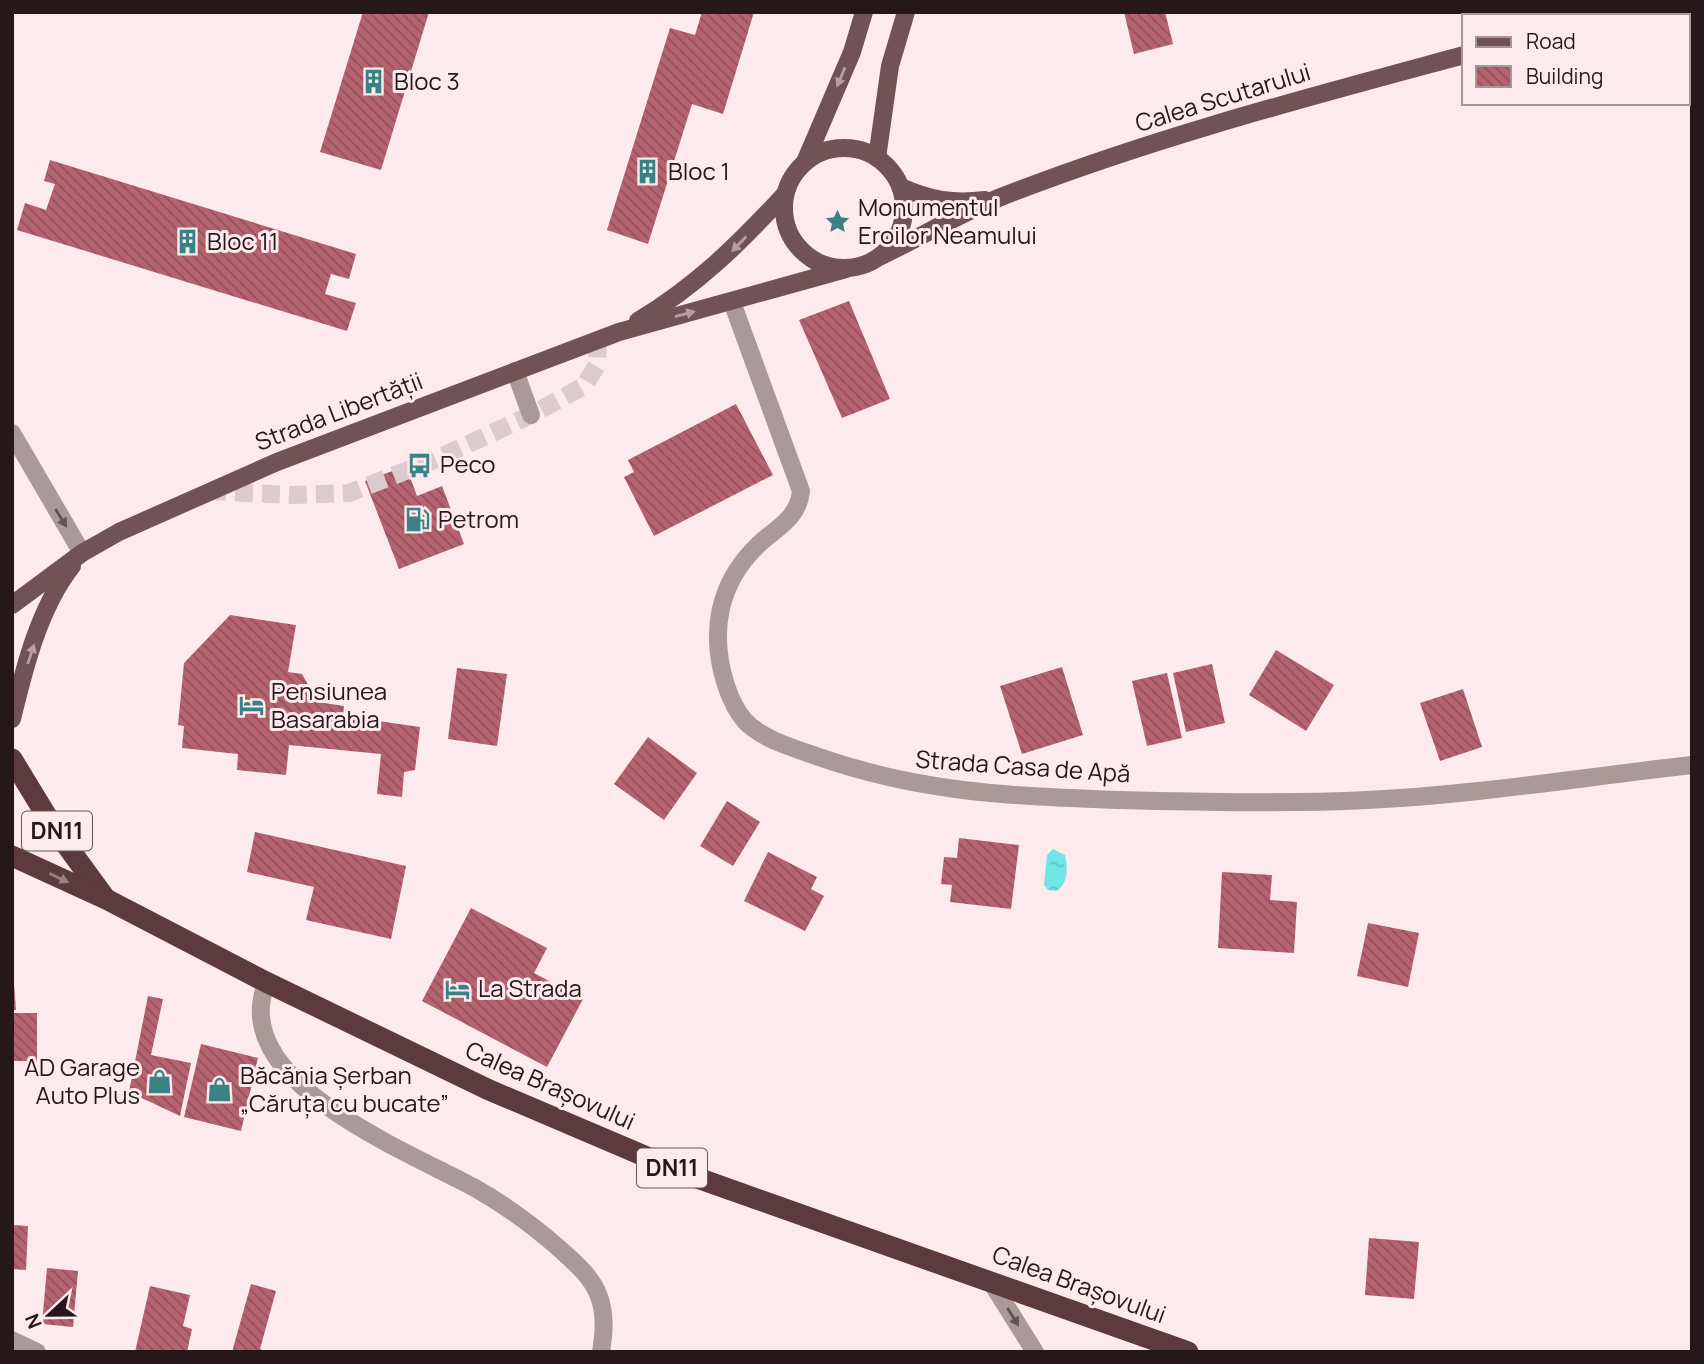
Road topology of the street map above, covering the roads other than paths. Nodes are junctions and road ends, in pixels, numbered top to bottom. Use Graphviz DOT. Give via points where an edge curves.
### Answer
graph roads {
  1 [pos="864,12"];
  2 [pos="906,12"];
  3 [pos="1462,56"];
  4 [pos="877,158"];
  5 [pos="805,162"];
  6 [pos="901,187"];
  7 [pos="785,194"];
  8 [pos="999,198"];
  9 [pos="881,256"];
  10 [pos="846,269"];
  11 [pos="732,302"];
  12 [pos="620,332"];
  13 [pos="514,371"];
  14 [pos="531,415"];
  15 [pos="12,433"];
  16 [pos="82,553"];
  17 [pos="12,605"];
  18 [pos="12,719"];
  19 [pos="12,759"];
  20 [pos="1692,765"];
  21 [pos="12,856"];
  22 [pos="106,900"];
  23 [pos="266,982"];
  24 [pos="991,1282"];
  25 [pos="12,1340"];
  26 [pos="37,1352"];
  27 [pos="601,1352"];
  28 [pos="1035,1352"];
  29 [pos="1188,1352"];
  1 -- 5 [label="main road, one-way"];
  2 -- 4 [label="main road" via="890,66"];
  3 -- 8 [label="main road, Calea Scutarului" via="1134,150"];
  4 -- 5 [label="main road" via="840,148"];
  4 -- 6 [label="main road"];
  5 -- 7 [label="main road"];
  6 -- 8 [label="main road, Calea Scutarului" via="956,203"];
  6 -- 9 [label="main road" via="902,225"];
  7 -- 10 [label="main road" via="787,230 797,247 828,267"];
  7 -- 12 [label="main road, Strada Libertății, one-way" via="736,248 682,295"];
  8 -- 9 [label="main road, Calea Scutarului"];
  9 -- 10 [label="main road"];
  10 -- 11 [label="main road, Strada Libertății"];
  12 -- 11 [label="main road, Strada Libertății, one-way"];
  11 -- 20 [label="street, Strada Casa de Apă" via="801,491 789,520 756,547 731,580 717,619 720,662 733,703 764,735 839,765 917,785 1125,800 1368,800"];
  12 -- 13 [label="main road, Strada Libertății"];
  13 -- 14 [label="street"];
  13 -- 16 [label="main road, Strada Libertății" via="208,491"];
  15 -- 16 [label="street, one-way"];
  16 -- 17 [label="main road, Strada Libertății"];
  18 -- 16 [label="main road, Strada Libertății, one-way" via="50,603"];
  19 -- 22 [label="highway, Calea Brașovului / DN11"];
  21 -- 22 [label="highway, Calea Brașovului / DN11, one-way"];
  22 -- 23 [label="highway, Calea Brașovului / DN11"];
  23 -- 24 [label="highway, Calea Brașovului / DN11" via="487,1089 689,1175"];
  23 -- 27 [label="street" via="262,1024 270,1047 285,1068 314,1096 358,1126 478,1190 524,1220 578,1265 598,1294 605,1332"];
  24 -- 28 [label="street, one-way"];
  24 -- 29 [label="highway, Calea Brașovului / DN11"];
  25 -- 26 [label="street"];
}
